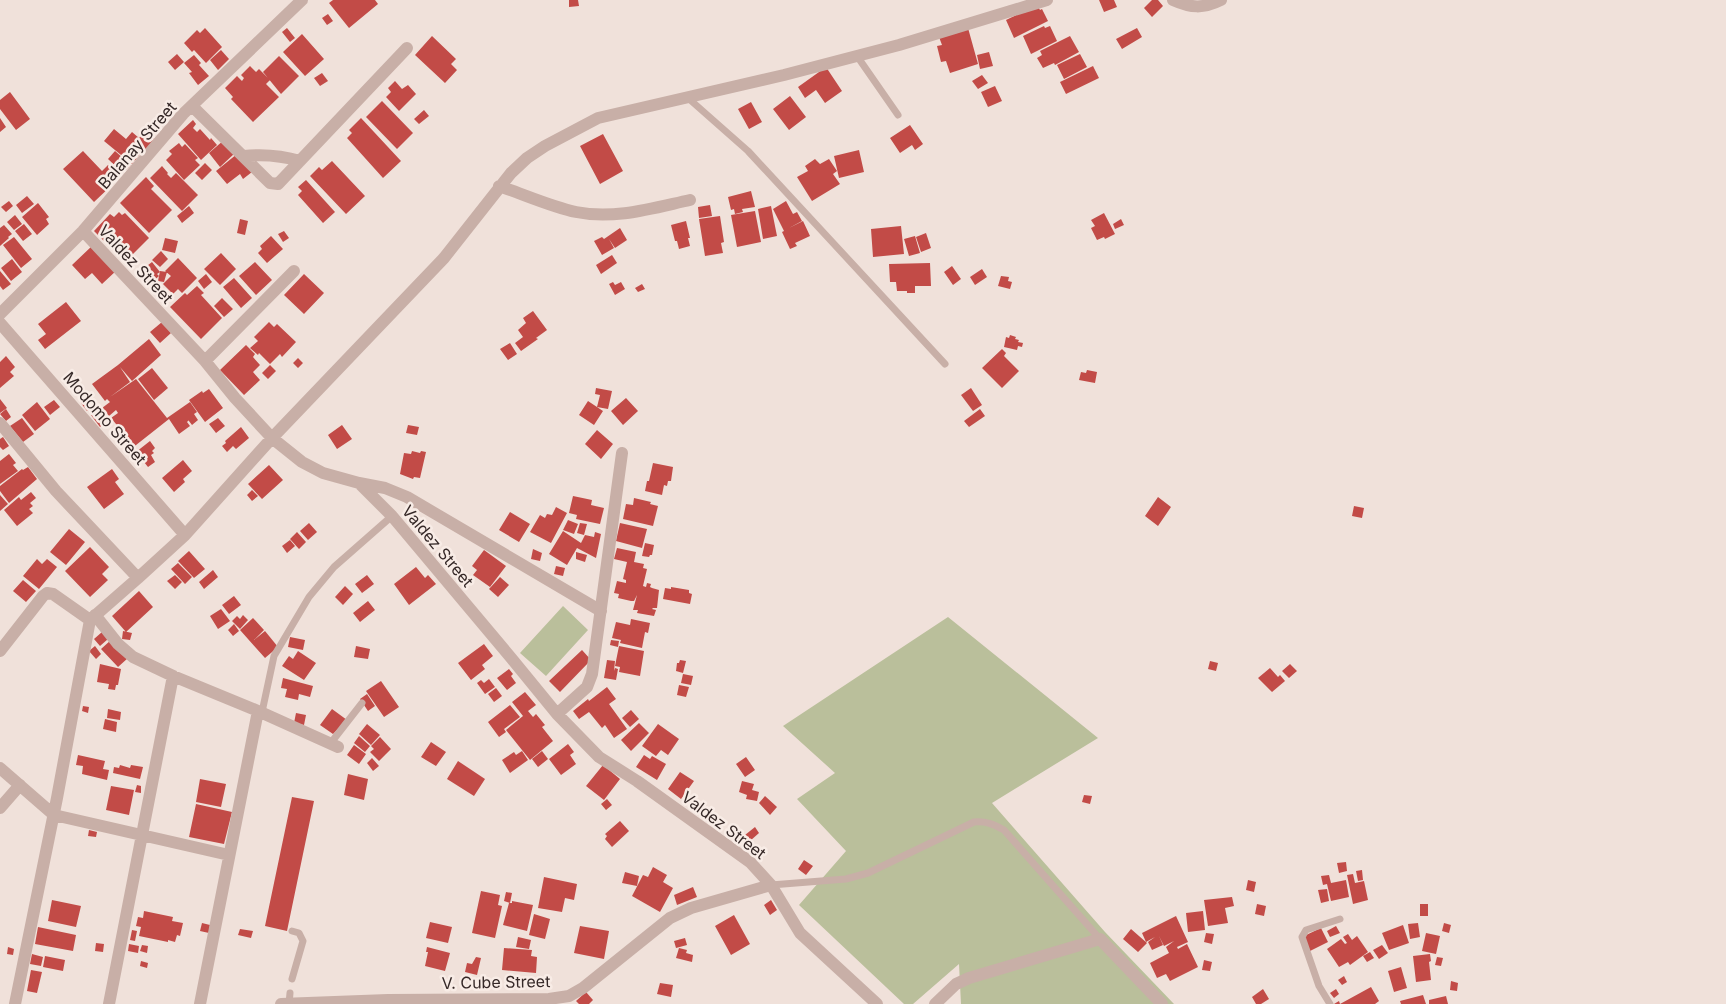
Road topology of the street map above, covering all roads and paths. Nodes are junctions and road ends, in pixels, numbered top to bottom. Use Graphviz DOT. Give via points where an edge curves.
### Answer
graph roads {
  1 [pos="302,0"];
  2 [pos="1047,0"];
  3 [pos="1174,0"];
  4 [pos="1221,0"];
  5 [pos="407,48"];
  6 [pos="857,56"];
  7 [pos="688,98"];
  8 [pos="192,106"];
  9 [pos="898,115"];
  10 [pos="244,156"];
  11 [pos="300,160"];
  12 [pos="499,186"];
  13 [pos="690,200"];
  14 [pos="84,232"];
  15 [pos="294,272"];
  16 [pos="0,314"];
  17 [pos="0,323"];
  18 [pos="205,361"];
  19 [pos="945,364"];
  20 [pos="0,423"];
  21 [pos="272,438"];
  22 [pos="622,452"];
  23 [pos="359,483"];
  24 [pos="392,516"];
  25 [pos="185,535"];
  26 [pos="138,578"];
  27 [pos="601,611"];
  28 [pos="92,618"];
  29 [pos="0,651"];
  30 [pos="173,676"];
  31 [pos="362,704"];
  32 [pos="260,711"];
  33 [pos="557,714"];
  34 [pos="334,745"];
  35 [pos="0,768"];
  36 [pos="20,785"];
  37 [pos="0,808"];
  38 [pos="54,815"];
  39 [pos="142,835"];
  40 [pos="229,855"];
  41 [pos="770,885"];
  42 [pos="1340,919"];
  43 [pos="292,931"];
  44 [pos="1100,939"];
  45 [pos="292,979"];
  46 [pos="573,1000"];
  47 [pos="293,1001"];
  48 [pos="555,1001"];
  49 [pos="16,1004"];
  50 [pos="109,1004"];
  51 [pos="200,1004"];
  52 [pos="281,1004"];
  53 [pos="877,1004"];
  54 [pos="935,1004"];
  55 [pos="1162,1004"];
  56 [pos="1330,1004"];
  1 -- 8 [label="street, Balanay Street"];
  2 -- 6 [label="street"];
  3 -- 4 [label="street" via="1192,7"];
  5 -- 11 [label="street"];
  6 -- 7 [label="street"];
  6 -- 9 [label="lane"];
  7 -- 12 [label="street" via="598,118 527,158"];
  7 -- 19 [label="lane" via="748,151"];
  8 -- 10 [label="street"];
  8 -- 14 [label="street, Balanay Street"];
  10 -- 11 [label="street" via="264,154"];
  10 -- 11 [label="street" via="274,184 278,184"];
  12 -- 13 [label="street" via="576,212 599,214 632,213"];
  12 -- 21 [label="street" via="444,258"];
  14 -- 16 [label="street, Balanay Street"];
  14 -- 18 [label="street, Valdez Street"];
  15 -- 18 [label="street"];
  17 -- 25 [label="street, Modomo Street"];
  18 -- 21 [label="street, Valdez Street"];
  20 -- 26 [label="street" via="56,491"];
  21 -- 23 [label="street, Valdez Street" via="302,462 323,473"];
  21 -- 25 [label="street"];
  22 -- 27 [label="street"];
  23 -- 24 [label="street, Valdez Street"];
  23 -- 27 [label="street" via="407,497"];
  24 -- 32 [label="lane" via="334,567 309,597 274,656"];
  24 -- 33 [label="street, Valdez Street"];
  25 -- 26 [label="street"];
  26 -- 28 [label="street"];
  27 -- 33 [label="street" via="592,674 587,687"];
  28 -- 29 [label="street" via="48,593 42,596"];
  28 -- 30 [label="street" via="133,657"];
  28 -- 38 [label="street"];
  30 -- 32 [label="street"];
  30 -- 39 [label="street"];
  31 -- 34 [label="lane"];
  32 -- 34 [label="street"];
  32 -- 40 [label="street"];
  33 -- 41 [label="street, Valdez Street" via="599,757 729,845"];
  35 -- 36 [label="street"];
  36 -- 37 [label="street"];
  36 -- 38 [label="street"];
  38 -- 39 [label="street"];
  38 -- 49 [label="street"];
  39 -- 40 [label="street"];
  39 -- 50 [label="street"];
  40 -- 51 [label="street"];
  41 -- 44 [label="lane" via="846,879 868,873 974,822 984,821 1004,830"];
  41 -- 46 [label="street, V. Cube Street" via="691,908 670,918 583,988"];
  41 -- 53 [label="street, Valdez Street" via="800,933"];
  42 -- 56 [label="lane" via="1306,930 1302,937"];
  43 -- 45 [label="lane" via="299,933 303,941"];
  44 -- 54 [label="street" via="970,978 956,984"];
  44 -- 55 [label="street"];
  46 -- 48 [label="street, V. Cube Street"];
  47 -- 48 [label="street, V. Cube Street"];
  47 -- 52 [label="street, V. Cube Street"];
}
